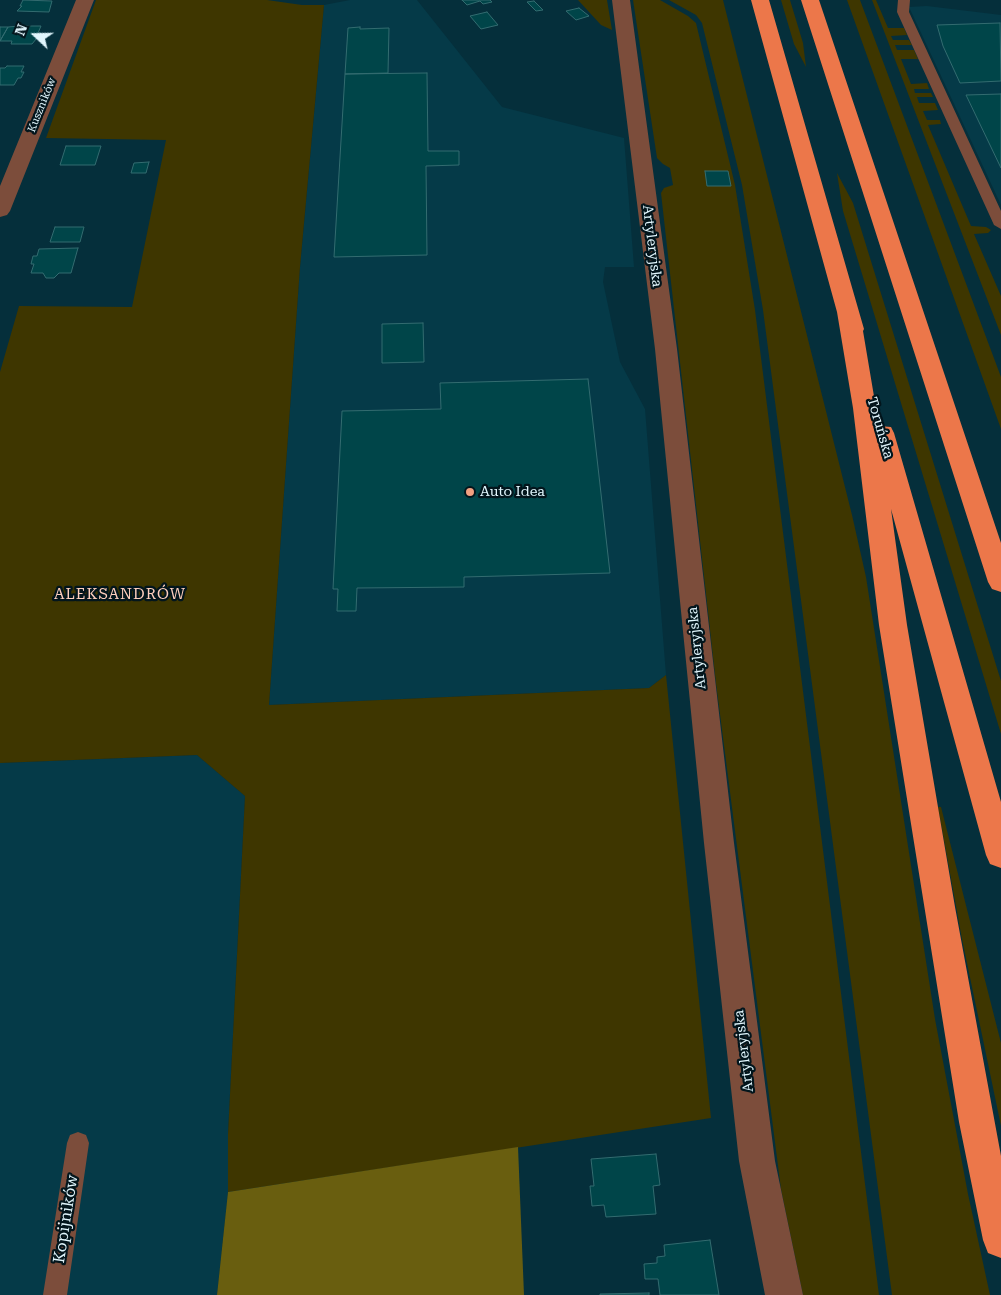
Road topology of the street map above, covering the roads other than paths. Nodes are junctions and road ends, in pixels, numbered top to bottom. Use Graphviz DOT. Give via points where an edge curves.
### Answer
graph roads {
  1 [pos="85,0"];
  2 [pos="621,0"];
  3 [pos="760,0"];
  4 [pos="810,0"];
  5 [pos="904,0"];
  6 [pos="0,211"];
  7 [pos="1001,225"];
  8 [pos="848,312"];
  9 [pos="935,380"];
  10 [pos="1001,523"];
  11 [pos="1001,582"];
  12 [pos="1001,855"];
  13 [pos="78,1143"];
  14 [pos="1001,1240"];
  15 [pos="55,1295"];
  16 [pos="784,1295"];
  1 -- 6 [label="street, Kuszników"];
  2 -- 16 [label="street, Artyleryjska" via="666,349 757,1161"];
  3 -- 8 [label="highway, Toruńska"];
  4 -- 9 [label="highway"];
  5 -- 7 [label="lane" via="904,12"];
  8 -- 12 [label="highway, Toruńska"];
  8 -- 14 [label="highway" via="865,408 892,625 976,1122"];
  9 -- 10 [label="highway"];
  9 -- 11 [label="highway"];
  13 -- 15 [label="lane, Kopijników"];
}
